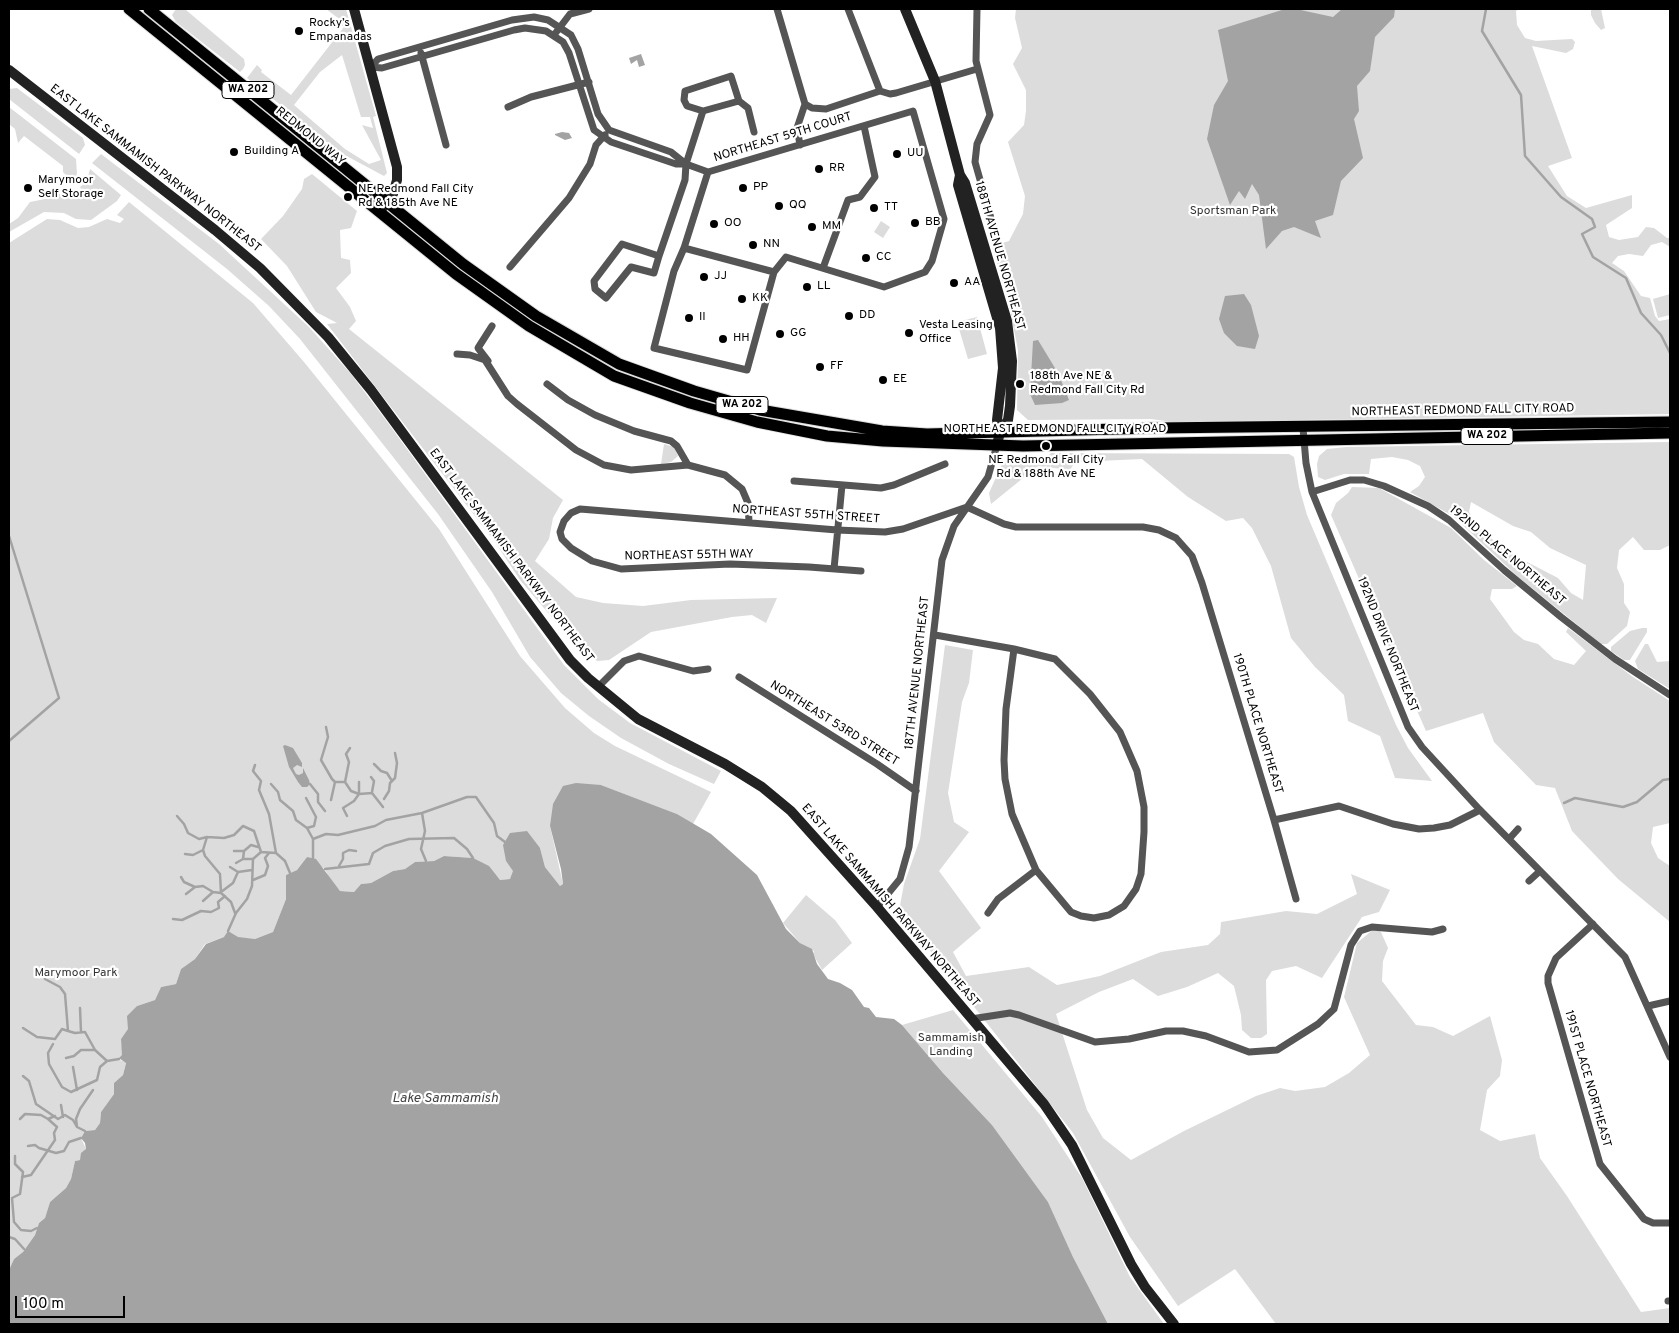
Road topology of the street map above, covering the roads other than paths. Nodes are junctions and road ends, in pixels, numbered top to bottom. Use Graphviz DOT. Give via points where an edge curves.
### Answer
graph roads {
  1 [pos="129,9"];
  2 [pos="149,9"];
  3 [pos="354,9"];
  4 [pos="589,9"];
  5 [pos="777,9"];
  6 [pos="848,9"];
  7 [pos="904,9"];
  8 [pos="977,9"];
  9 [pos="560,26"];
  10 [pos="554,35"];
  11 [pos="419,48"];
  12 [pos="422,57"];
  13 [pos="371,67"];
  14 [pos="977,69"];
  15 [pos="9,70"];
  16 [pos="588,82"];
  17 [pos="934,82"];
  18 [pos="579,84"];
  19 [pos="880,90"];
  20 [pos="739,101"];
  21 [pos="805,104"];
  22 [pos="508,107"];
  23 [pos="703,111"];
  24 [pos="864,126"];
  25 [pos="609,130"];
  26 [pos="754,132"];
  27 [pos="603,138"];
  28 [pos="446,145"];
  29 [pos="800,145"];
  30 [pos="686,164"];
  31 [pos="708,172"];
  32 [pos="388,201"];
  33 [pos="380,211"];
  34 [pos="998,242"];
  35 [pos="684,248"];
  36 [pos="659,256"];
  37 [pos="510,267"];
  38 [pos="823,268"];
  39 [pos="774,272"];
  40 [pos="492,326"];
  41 [pos="457,354"];
  42 [pos="490,364"];
  43 [pos="547,384"];
  44 [pos="1670,422"];
  45 [pos="1303,428"];
  46 [pos="1000,432"];
  47 [pos="1670,433"];
  48 [pos="1304,440"];
  49 [pos="997,445"];
  50 [pos="945,464"];
  51 [pos="688,465"];
  52 [pos="794,481"];
  53 [pos="842,485"];
  54 [pos="1312,492"];
  55 [pos="966,507"];
  56 [pos="580,509"];
  57 [pos="749,522"];
  58 [pos="837,530"];
  59 [pos="834,569"];
  60 [pos="860,572"];
  61 [pos="935,635"];
  62 [pos="1014,648"];
  63 [pos="708,668"];
  64 [pos="739,677"];
  65 [pos="598,687"];
  66 [pos="1670,695"];
  67 [pos="916,791"];
  68 [pos="1480,810"];
  69 [pos="1274,820"];
  70 [pos="1518,829"];
  71 [pos="1508,838"];
  72 [pos="1036,870"];
  73 [pos="1540,871"];
  74 [pos="1529,881"];
  75 [pos="1296,899"];
  76 [pos="877,907"];
  77 [pos="988,913"];
  78 [pos="1593,924"];
  79 [pos="1443,929"];
  80 [pos="1670,1002"];
  81 [pos="1648,1006"];
  82 [pos="972,1019"];
  83 [pos="1670,1057"];
  84 [pos="1667,1223"];
  85 [pos="1174,1324"];
  1 -- 33 [label="main road, REDMOND WAY / WA 202"];
  2 -- 32 [label="main road, REDMOND WAY / WA 202"];
  3 -- 13 [label="main road"];
  4 -- 9 [label="street" via="570,14"];
  5 -- 21 [label="street"];
  6 -- 19 [label="street"];
  7 -- 17 [label="main road, 188TH AVENUE NORTHEAST"];
  8 -- 14 [label="street"];
  9 -- 10 [label="street"];
  9 -- 11 [label="street" via="548,20 523,18"];
  9 -- 16 [label="street" via="571,35 578,49"];
  10 -- 12 [label="street" via="536,29 514,30"];
  10 -- 18 [label="street" via="569,53"];
  11 -- 12 [label="street"];
  11 -- 13 [label="street" via="378,59"];
  12 -- 13 [label="street" via="382,68"];
  12 -- 28 [label="street"];
  13 -- 32 [label="main road" via="397,167 397,180"];
  14 -- 17 [label="street"];
  14 -- 34 [label="street" via="990,115 977,144 975,162"];
  15 -- 65 [label="main road, EAST LAKE SAMMAMISH PARKWAY NORTHEAST" via="215,230 298,306 371,390 570,660"];
  16 -- 18 [label="street"];
  16 -- 25 [label="street" via="600,118"];
  17 -- 19 [label="street" via="890,94"];
  17 -- 46 [label="main road, 188TH AVENUE NORTHEAST" via="960,175 958,185 1000,328 1003,368 997,420"];
  18 -- 22 [label="street"];
  18 -- 27 [label="street" via="590,123"];
  19 -- 21 [label="street" via="826,109"];
  20 -- 23 [label="street"];
  20 -- 23 [label="street, NORTHEAST 59TH COURT" via="731,76 685,91 686,106"];
  20 -- 26 [label="street, NORTHEAST 59TH COURT" via="748,108"];
  21 -- 29 [label="street" via="796,128"];
  23 -- 30 [label="street"];
  24 -- 29 [label="street, NORTHEAST 59TH COURT"];
  24 -- 38 [label="street" via="875,177 860,197 848,200"];
  24 -- 38 [label="street, NORTHEAST 59TH COURT" via="913,110 944,219 932,261 925,272 884,287"];
  25 -- 27 [label="street"];
  25 -- 30 [label="street" via="671,152"];
  27 -- 30 [label="street" via="676,164"];
  27 -- 37 [label="street" via="596,145 590,164 569,198"];
  29 -- 31 [label="street, NORTHEAST 59TH COURT"];
  30 -- 31 [label="street"];
  30 -- 36 [label="street" via="685,180"];
  31 -- 35 [label="street, NORTHEAST 59TH COURT"];
  32 -- 33 [label="main road"];
  32 -- 46 [label="main road, NORTHEAST REDMOND FALL CITY ROAD / WA 202" via="464,264 536,316 619,364 760,410 829,423 927,434"];
  33 -- 49 [label="main road, NORTHEAST REDMOND FALL CITY ROAD / WA 202" via="456,274 529,326 614,376 757,422 827,436"];
  35 -- 39 [label="street"];
  35 -- 39 [label="street, NORTHEAST 59TH COURT" via="674,271 654,348 747,370"];
  36 -- 36 [label="street" via="654,273 631,267 606,298 595,289 594,281 622,244"];
  38 -- 39 [label="street" via="786,257"];
  40 -- 42 [label="street" via="478,348"];
  41 -- 42 [label="street" via="470,355"];
  42 -- 51 [label="street" via="503,388 517,404 576,450 604,465 631,470"];
  43 -- 51 [label="street" via="595,415 634,431 671,441"];
  44 -- 45 [label="main road, NORTHEAST REDMOND FALL CITY ROAD / WA 202"];
  45 -- 46 [label="main road, NORTHEAST REDMOND FALL CITY ROAD / WA 202"];
  45 -- 48 [label="street, 192ND DRIVE NORTHEAST"];
  46 -- 49 [label="main road, 188TH AVENUE NORTHEAST"];
  47 -- 48 [label="main road, NORTHEAST REDMOND FALL CITY ROAD / WA 202"];
  48 -- 49 [label="main road, NORTHEAST REDMOND FALL CITY ROAD / WA 202"];
  48 -- 54 [label="street, 192ND DRIVE NORTHEAST"];
  49 -- 55 [label="street, 187TH AVENUE NORTHEAST" via="988,476"];
  50 -- 53 [label="street" via="882,488"];
  51 -- 57 [label="street" via="733,480 742,489 748,503"];
  52 -- 53 [label="street"];
  53 -- 58 [label="street"];
  54 -- 66 [label="street, 192ND PLACE NORTHEAST" via="1350,480 1364,480 1398,491 1428,506 1450,520 1561,617 1615,659"];
  54 -- 68 [label="street, 192ND DRIVE NORTHEAST" via="1408,727 1422,747"];
  55 -- 58 [label="street, NORTHEAST 55TH STREET" via="895,531"];
  55 -- 61 [label="street, 187TH AVENUE NORTHEAST" via="954,526 942,560"];
  55 -- 69 [label="street, 190TH PLACE NORTHEAST" via="1016,527 1143,527 1176,538 1192,556"];
  56 -- 57 [label="street, NORTHEAST 55TH STREET"];
  56 -- 59 [label="street, NORTHEAST 55TH WAY" via="564,521 560,532 562,539 592,560 621,570 730,564"];
  57 -- 58 [label="street, NORTHEAST 55TH STREET"];
  58 -- 59 [label="street"];
  59 -- 60 [label="street, NORTHEAST 55TH WAY"];
  61 -- 62 [label="street"];
  61 -- 67 [label="street, 187TH AVENUE NORTHEAST"];
  62 -- 72 [label="street" via="1005,732 1005,779 1012,814"];
  62 -- 72 [label="street" via="1055,659 1090,694 1120,732 1131,752 1144,807 1142,861 1136,889 1124,906 1109,915 1094,918 1071,912"];
  63 -- 65 [label="street" via="693,671 639,656 624,661"];
  64 -- 67 [label="street, NORTHEAST 53RD STREET"];
  65 -- 76 [label="main road, EAST LAKE SAMMAMISH PARKWAY NORTHEAST" via="638,719 762,787 791,811"];
  67 -- 76 [label="street, 187TH AVENUE NORTHEAST" via="905,864 896,886"];
  68 -- 69 [label="street" via="1450,825 1419,829 1339,806"];
  68 -- 71 [label="street, 192ND DRIVE NORTHEAST"];
  69 -- 75 [label="street, 190TH PLACE NORTHEAST"];
  70 -- 71 [label="street"];
  71 -- 73 [label="street, 192ND DRIVE NORTHEAST"];
  72 -- 77 [label="street" via="998,899"];
  73 -- 74 [label="street"];
  73 -- 78 [label="street, 192ND DRIVE NORTHEAST"];
  76 -- 82 [label="main road, EAST LAKE SAMMAMISH PARKWAY NORTHEAST"];
  78 -- 81 [label="street, 192ND DRIVE NORTHEAST" via="1625,957"];
  78 -- 84 [label="street, 191ST PLACE NORTHEAST" via="1556,958 1548,982 1600,1164 1644,1219"];
  79 -- 82 [label="street" via="1432,932 1372,927 1360,931 1351,945 1334,1009 1312,1028 1277,1050 1249,1052 1206,1036 1166,1030 1128,1039 1095,1042 1010,1013"];
  80 -- 81 [label="street"];
  81 -- 83 [label="street, 192ND DRIVE NORTHEAST"];
  82 -- 85 [label="main road, EAST LAKE SAMMAMISH PARKWAY NORTHEAST" via="1060,1126 1084,1167 1131,1264"];
}
